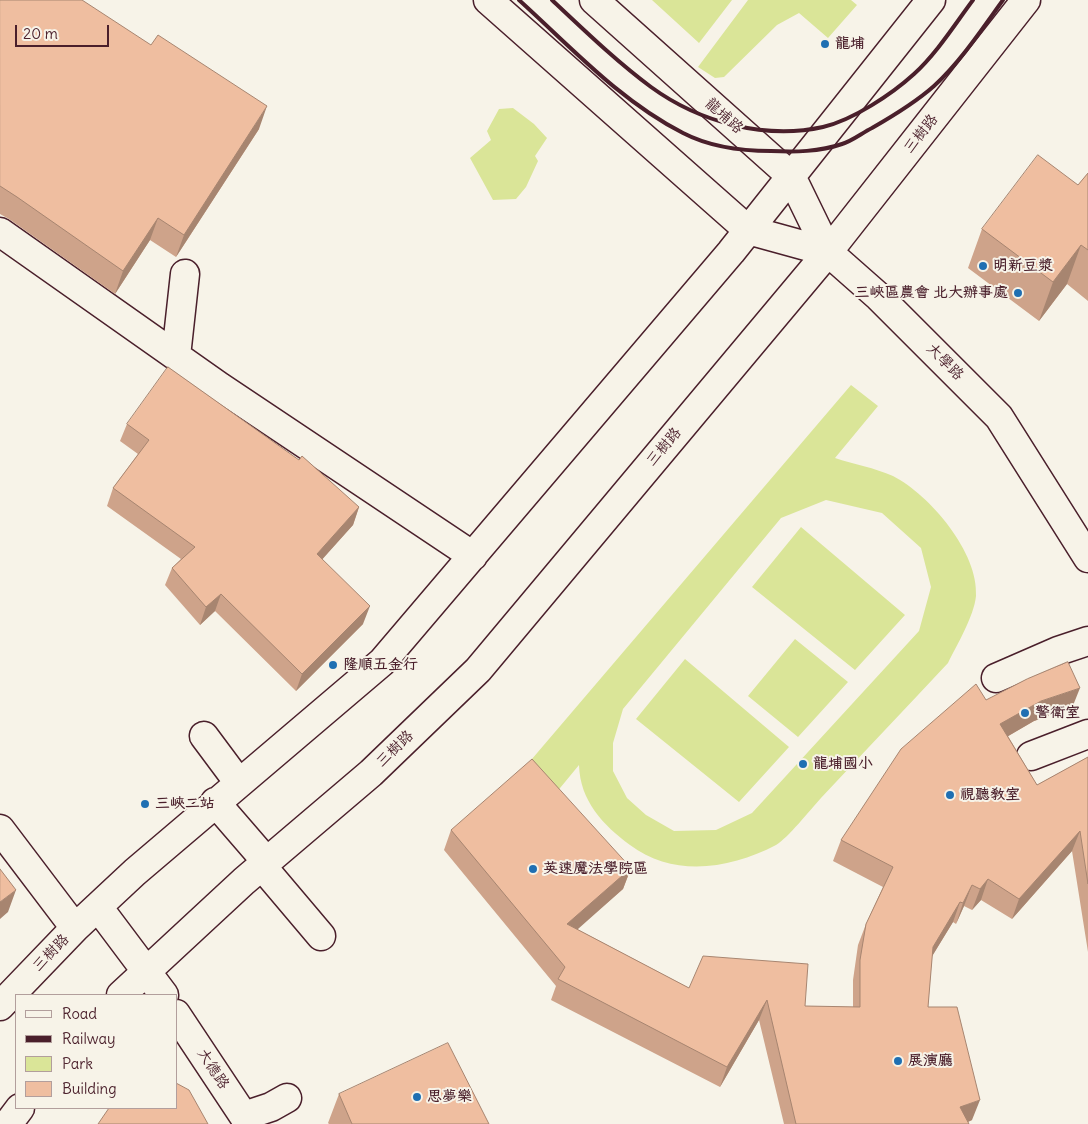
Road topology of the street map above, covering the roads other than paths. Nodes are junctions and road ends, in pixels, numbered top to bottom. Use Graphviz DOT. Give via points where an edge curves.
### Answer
graph roads {
  1 [pos="488,0"];
  2 [pos="594,0"];
  3 [pos="931,0"];
  4 [pos="1026,0"];
  5 [pos="791,176"];
  6 [pos="748,230"];
  7 [pos="0,232"];
  8 [pos="828,252"];
  9 [pos="185,274"];
  10 [pos="176,356"];
  11 [pos="1087,554"];
  12 [pos="473,556"];
  13 [pos="1088,641"];
  14 [pos="996,678"];
  15 [pos="1088,734"];
  16 [pos="204,736"];
  17 [pos="1031,756"];
  18 [pos="239,783"];
  19 [pos="215,802"];
  20 [pos="0,829"];
  21 [pos="264,863"];
  22 [pos="98,907"];
  23 [pos="75,928"];
  24 [pos="321,936"];
  25 [pos="147,970"];
  26 [pos="122,994"];
  27 [pos="163,994"];
  28 [pos="0,1006"];
  29 [pos="178,1017"];
  30 [pos="287,1098"];
  31 [pos="19,1109"];
  32 [pos="246,1120"];
  33 [pos="8,1124"];
  1 -- 6 [label="street"];
  2 -- 5 [label="street, 龍埔路"];
  3 -- 5 [label="street, 三樹路"];
  4 -- 8 [label="street, 三樹路"];
  5 -- 6 [label="street, 三樹路"];
  5 -- 8 [label="street, 龍埔路"];
  6 -- 8 [label="street, 大學路"];
  6 -- 12 [label="street, 三樹路"];
  7 -- 10 [label="street"];
  8 -- 11 [label="street, 大學路" via="879,296 999,418"];
  8 -- 21 [label="street, 三樹路" via="478,670 371,773"];
  9 -- 10 [label="street"];
  10 -- 12 [label="street"];
  12 -- 18 [label="street, 三樹路" via="382,662"];
  13 -- 14 [label="street"];
  15 -- 17 [label="street"];
  16 -- 18 [label="street"];
  18 -- 19 [label="street, 三樹路"];
  19 -- 21 [label="street"];
  19 -- 22 [label="street, 三樹路"];
  20 -- 23 [label="street"];
  21 -- 24 [label="street"];
  21 -- 25 [label="street, 三樹路"];
  22 -- 23 [label="street, 三樹路"];
  22 -- 25 [label="street"];
  23 -- 28 [label="street, 三樹路"];
  25 -- 26 [label="street, 三樹路"];
  25 -- 27 [label="street"];
  29 -- 32 [label="street, 大德路"];
  30 -- 32 [label="street"];
  31 -- 33 [label="street"];
}
